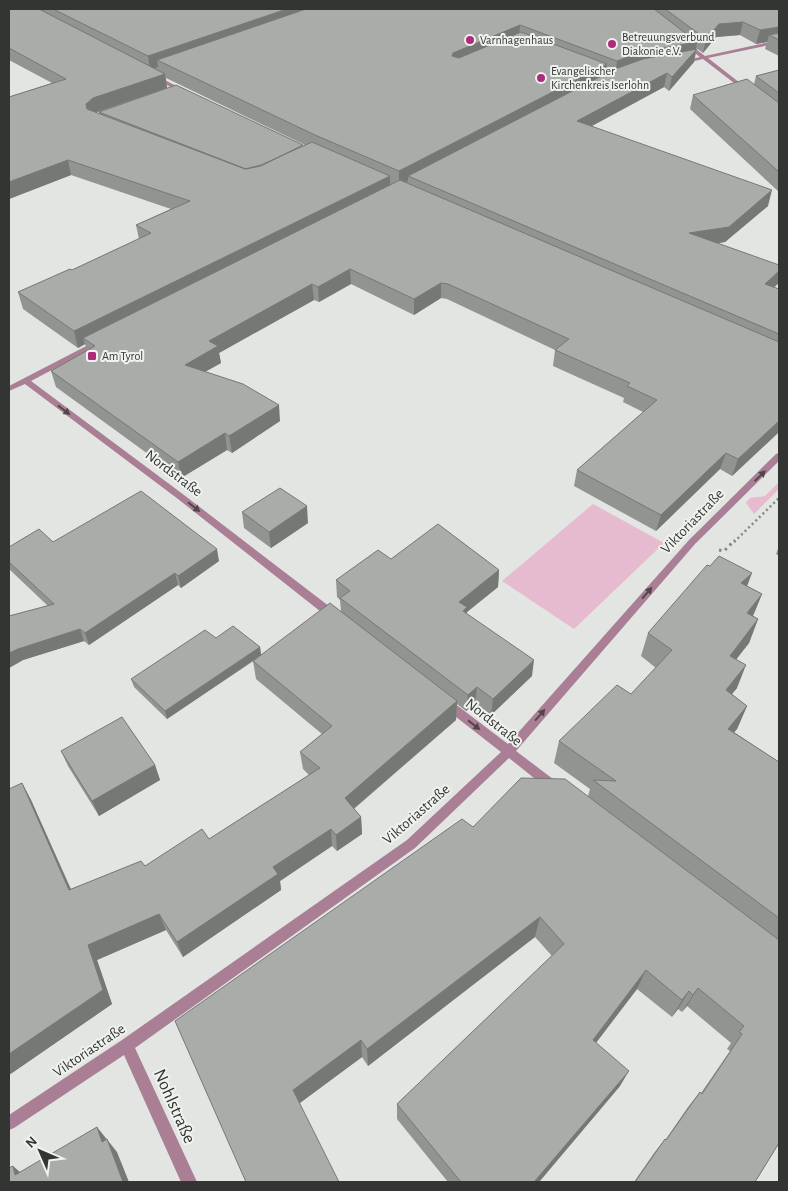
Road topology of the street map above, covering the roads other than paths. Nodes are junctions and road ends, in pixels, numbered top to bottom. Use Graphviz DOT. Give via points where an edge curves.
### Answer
graph roads {
  1 [pos="682,40"];
  2 [pos="779,42"];
  3 [pos="704,57"];
  4 [pos="676,63"];
  5 [pos="158,71"];
  6 [pos="176,88"];
  7 [pos="168,91"];
  8 [pos="749,92"];
  9 [pos="194,96"];
  10 [pos="110,337"];
  11 [pos="25,380"];
  12 [pos="9,388"];
  13 [pos="779,456"];
  14 [pos="344,623"];
  15 [pos="438,697"];
  16 [pos="508,752"];
  17 [pos="562,793"];
  18 [pos="127,1045"];
  19 [pos="9,1122"];
  20 [pos="189,1182"];
  1 -- 3 [label="street"];
  2 -- 3 [label="street"];
  3 -- 4 [label="street"];
  3 -- 8 [label="street"];
  5 -- 6 [label="street" via="149,74"];
  6 -- 7 [label="street"];
  6 -- 9 [label="street"];
  10 -- 11 [label="street"];
  11 -- 12 [label="street"];
  11 -- 14 [label="street, Nordstraße, one-way"];
  16 -- 13 [label="street, Viktoriastraße, one-way" via="692,542"];
  15 -- 16 [label="street, Nordstraße, one-way"];
  16 -- 17 [label="street, Nordstraße"];
  16 -- 18 [label="street, Viktoriastraße" via="411,844"];
  18 -- 19 [label="street, Viktoriastraße"];
  18 -- 20 [label="street, Nohlstraße"];
}
